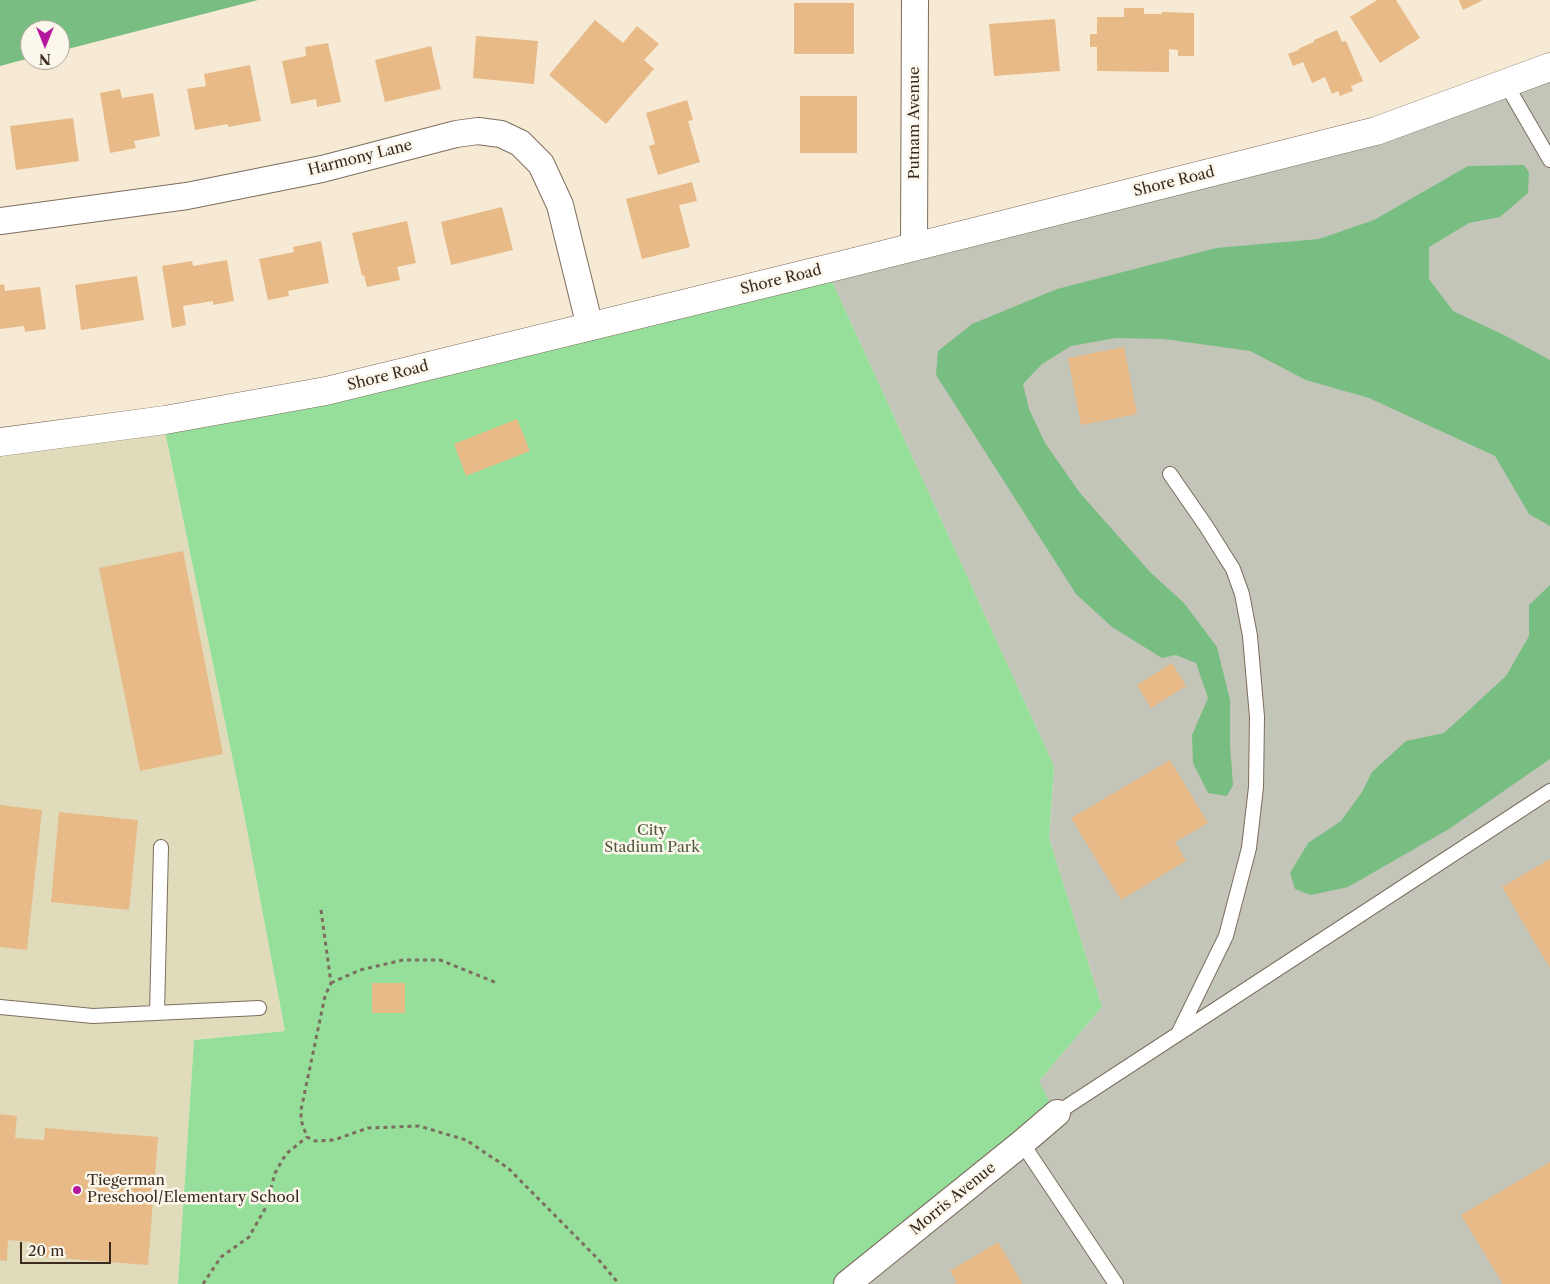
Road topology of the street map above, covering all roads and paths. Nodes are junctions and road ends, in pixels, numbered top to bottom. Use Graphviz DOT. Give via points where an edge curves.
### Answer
graph roads {
  1 [pos="915,0"];
  2 [pos="1550,67"];
  3 [pos="1506,84"];
  4 [pos="1550,160"];
  5 [pos="0,222"];
  6 [pos="914,247"];
  7 [pos="590,327"];
  8 [pos="0,442"];
  9 [pos="1170,474"];
  10 [pos="1550,791"];
  11 [pos="161,847"];
  12 [pos="320,910"];
  13 [pos="331,983"];
  14 [pos="497,983"];
  15 [pos="0,1007"];
  16 [pos="259,1008"];
  17 [pos="156,1013"];
  18 [pos="1178,1034"];
  19 [pos="1057,1113"];
  20 [pos="307,1137"];
  21 [pos="1022,1143"];
  22 [pos="203,1284"];
  23 [pos="619,1284"];
  24 [pos="847,1284"];
  25 [pos="1116,1284"];
  1 -- 6 [label="street, Putnam Avenue"];
  2 -- 3 [label="main road, Shore Road"];
  3 -- 4 [label="lane"];
  3 -- 6 [label="main road, Shore Road" via="1376,131"];
  5 -- 7 [label="street, Harmony Lane" via="187,196 322,169 456,134 478,131 501,134 520,143 541,164 560,205"];
  6 -- 7 [label="main road, Shore Road"];
  7 -- 8 [label="main road, Shore Road" via="326,391 165,420"];
  9 -- 18 [label="lane" via="1233,569 1242,594 1250,636 1257,717 1256,787 1249,848 1226,936"];
  10 -- 18 [label="lane"];
  11 -- 17 [label="lane"];
  12 -- 13 [label="path"];
  13 -- 14 [label="path" via="360,970 403,960 440,960"];
  13 -- 20 [label="path" via="325,996 301,1110"];
  15 -- 17 [label="lane" via="93,1016"];
  16 -- 17 [label="lane"];
  18 -- 19 [label="lane"];
  19 -- 21 [label="street, Morris Avenue"];
  20 -- 22 [label="path" via="286,1154 275,1173 266,1207 249,1237 221,1258"];
  20 -- 23 [label="path" via="315,1141 334,1140 368,1128 419,1126 466,1140 508,1168"];
  21 -- 24 [label="street, Morris Avenue"];
  21 -- 25 [label="lane"];
}
